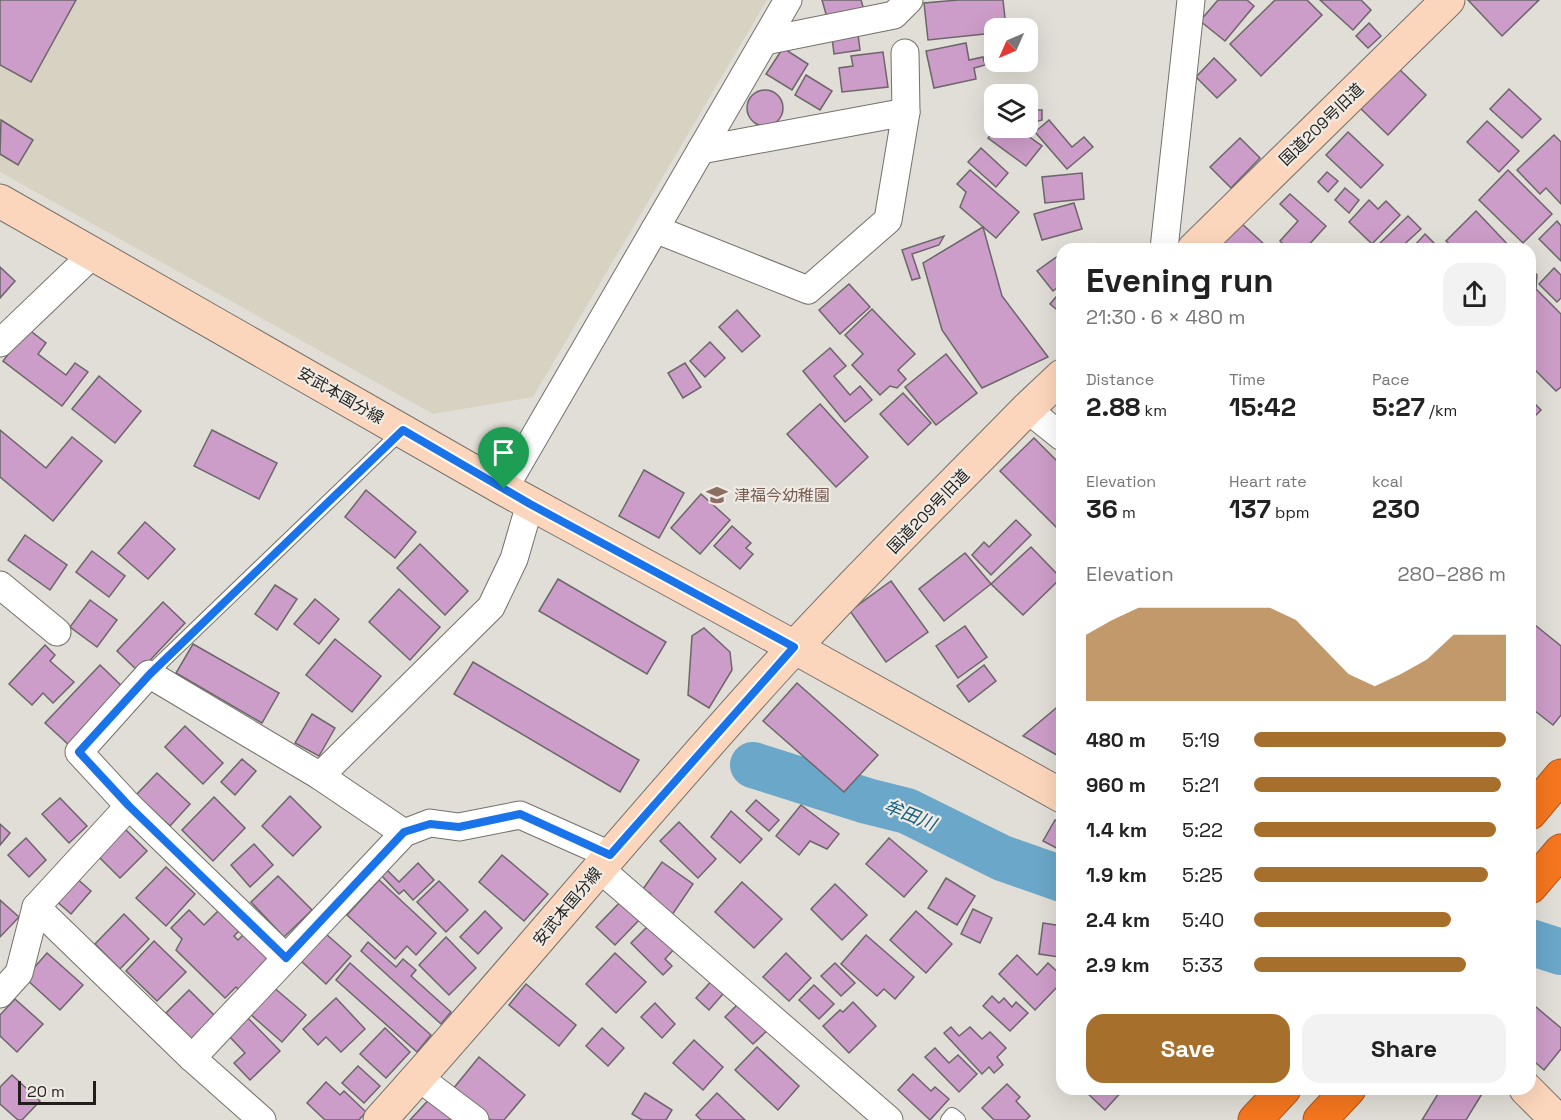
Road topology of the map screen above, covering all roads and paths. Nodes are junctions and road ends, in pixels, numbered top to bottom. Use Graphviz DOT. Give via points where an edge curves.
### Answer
graph roads {
  1 [pos="788,0"];
  2 [pos="909,0"];
  3 [pos="1191,0"];
  4 [pos="1448,0"];
  5 [pos="765,41"];
  6 [pos="905,53"];
  7 [pos="906,112"];
  8 [pos="701,150"];
  9 [pos="0,201"];
  10 [pos="655,230"];
  11 [pos="1165,243"];
  12 [pos="1200,243"];
  13 [pos="93,254"];
  14 [pos="0,342"];
  15 [pos="1056,382"];
  16 [pos="1026,409"];
  17 [pos="403,430"];
  18 [pos="1056,432"];
  19 [pos="517,496"];
  20 [pos="0,585"];
  21 [pos="57,632"];
  22 [pos="794,647"];
  23 [pos="150,674"];
  24 [pos="320,776"];
  25 [pos="1561,776"];
  26 [pos="1056,793"];
  27 [pos="129,806"];
  28 [pos="1536,806"];
  29 [pos="404,832"];
  30 [pos="1558,860"];
  31 [pos="605,861"];
  32 [pos="1536,881"];
  33 [pos="36,907"];
  34 [pos="286,958"];
  35 [pos="0,994"];
  36 [pos="192,1058"];
  37 [pos="418,1077"];
  38 [pos="1278,1095"];
  39 [pos="1343,1095"];
  40 [pos="1532,1095"];
  41 [pos="262,1120"];
  42 [pos="380,1120"];
  43 [pos="475,1120"];
  44 [pos="889,1120"];
  45 [pos="948,1120"];
  46 [pos="958,1120"];
  47 [pos="1255,1120"];
  48 [pos="1320,1120"];
  49 [pos="1557,1120"];
  1 -- 5 [label="street"];
  2 -- 5 [label="street" via="894,15"];
  3 -- 11 [label="street"];
  4 -- 12 [label="main road, 国道209号旧道"];
  5 -- 8 [label="street"];
  6 -- 7 [label="street"];
  7 -- 8 [label="street"];
  7 -- 10 [label="street" via="888,220 808,290"];
  8 -- 10 [label="street"];
  9 -- 13 [label="main road, 安武本国分線"];
  10 -- 19 [label="street"];
  13 -- 14 [label="street"];
  13 -- 17 [label="main road, 安武本国分線"];
  15 -- 16 [label="main road, 国道209号旧道"];
  16 -- 18 [label="street"];
  16 -- 22 [label="main road, 国道209号旧道"];
  17 -- 19 [label="main road, 安武本国分線"];
  17 -- 23 [label="lane"];
  19 -- 22 [label="main road, 安武本国分線"];
  19 -- 24 [label="street" via="514,559 491,607"];
  20 -- 21 [label="street"];
  22 -- 26 [label="main road"];
  22 -- 31 [label="main road, 安武本国分線"];
  23 -- 24 [label="street"];
  23 -- 27 [label="street" via="79,752"];
  24 -- 29 [label="street"];
  25 -- 28 [label="highway"];
  27 -- 33 [label="street"];
  27 -- 34 [label="street"];
  29 -- 31 [label="street" via="430,824 459,827 520,814"];
  29 -- 34 [label="street"];
  30 -- 32 [label="highway"];
  31 -- 37 [label="main road, 安武本国分線"];
  31 -- 44 [label="street"];
  33 -- 35 [label="street" via="19,973"];
  33 -- 36 [label="street"];
  34 -- 36 [label="street"];
  36 -- 41 [label="street"];
  37 -- 42 [label="main road, 安武本国分線"];
  37 -- 43 [label="street"];
  38 -- 47 [label="highway"];
  39 -- 48 [label="highway"];
  40 -- 49 [label="main road"];
  45 -- 46 [label="lane" via="952,1115"];
}
